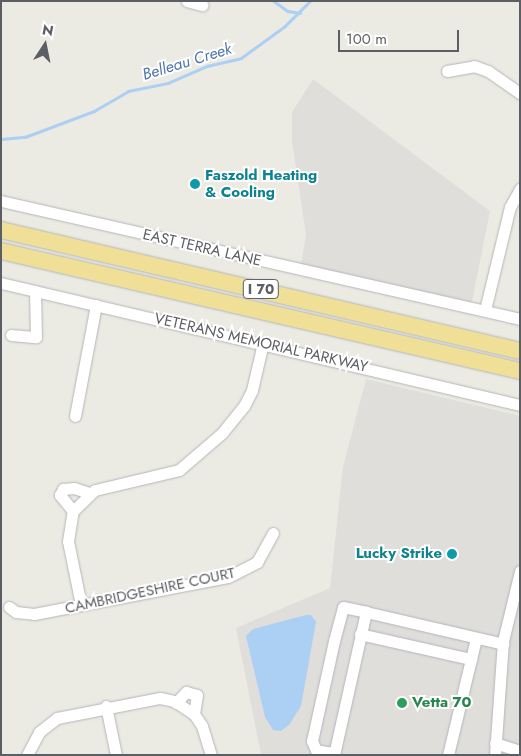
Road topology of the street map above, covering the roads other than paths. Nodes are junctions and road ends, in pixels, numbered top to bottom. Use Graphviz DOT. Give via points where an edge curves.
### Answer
graph roads {
  1 [pos="187,1"];
  2 [pos="202,5"];
  3 [pos="448,70"];
  4 [pos="520,94"];
  5 [pos="520,189"];
  6 [pos="1,201"];
  7 [pos="1,230"];
  8 [pos="1,251"];
  9 [pos="1,283"];
  10 [pos="35,291"];
  11 [pos="96,305"];
  12 [pos="485,310"];
  13 [pos="520,319"];
  14 [pos="11,335"];
  15 [pos="263,343"];
  16 [pos="520,350"];
  17 [pos="520,371"];
  18 [pos="520,405"];
  19 [pos="75,416"];
  20 [pos="89,494"];
  21 [pos="73,511"];
  22 [pos="273,533"];
  23 [pos="520,570"];
  24 [pos="80,606"];
  25 [pos="8,607"];
  26 [pos="366,612"];
  27 [pos="360,634"];
  28 [pos="476,638"];
  29 [pos="503,644"];
  30 [pos="471,660"];
  31 [pos="176,703"];
  32 [pos="106,706"];
  33 [pos="194,714"];
  34 [pos="495,749"];
  35 [pos="520,752"];
  36 [pos="333,754"];
  37 [pos="27,755"];
  38 [pos="116,755"];
  39 [pos="211,755"];
  40 [pos="448,755"];
  1 -- 2 [label="street"];
  3 -- 4 [label="street" via="474,66 488,71"];
  5 -- 12 [label="street" via="510,207"];
  6 -- 12 [label="street, EAST TERRA LANE" via="149,237"];
  7 -- 16 [label="highway, I 70"];
  8 -- 17 [label="highway, I 70"];
  9 -- 10 [label="street, VETERANS MEMORIAL PARKWAY"];
  10 -- 11 [label="street, VETERANS MEMORIAL PARKWAY"];
  10 -- 14 [label="street" via="36,337"];
  11 -- 15 [label="street, VETERANS MEMORIAL PARKWAY"];
  11 -- 19 [label="street"];
  12 -- 13 [label="street, EAST TERRA LANE"];
  15 -- 18 [label="street, VETERANS MEMORIAL PARKWAY"];
  15 -- 20 [label="street" via="252,390 222,434 170,474"];
  20 -- 21 [label="street"];
  20 -- 21 [label="street" via="74,488 63,489 60,495"];
  21 -- 24 [label="street" via="68,541"];
  22 -- 24 [label="street, CAMBRIDGESHIRE COURT" via="257,562 240,573"];
  23 -- 29 [label="street"];
  24 -- 25 [label="street, CAMBRIDGESHIRE COURT" via="34,614"];
  26 -- 27 [label="street"];
  26 -- 28 [label="street"];
  26 -- 36 [label="street" via="343,607 332,649 312,745 316,750"];
  27 -- 30 [label="street"];
  27 -- 36 [label="street"];
  28 -- 29 [label="street"];
  28 -- 30 [label="street"];
  29 -- 34 [label="street"];
  30 -- 40 [label="street"];
  31 -- 32 [label="street" via="147,699"];
  31 -- 33 [label="street"];
  31 -- 33 [label="street" via="186,692 197,695"];
  32 -- 37 [label="street" via="57,718 39,732"];
  32 -- 38 [label="street"];
  33 -- 39 [label="street" via="202,726"];
  34 -- 35 [label="street"];
}
